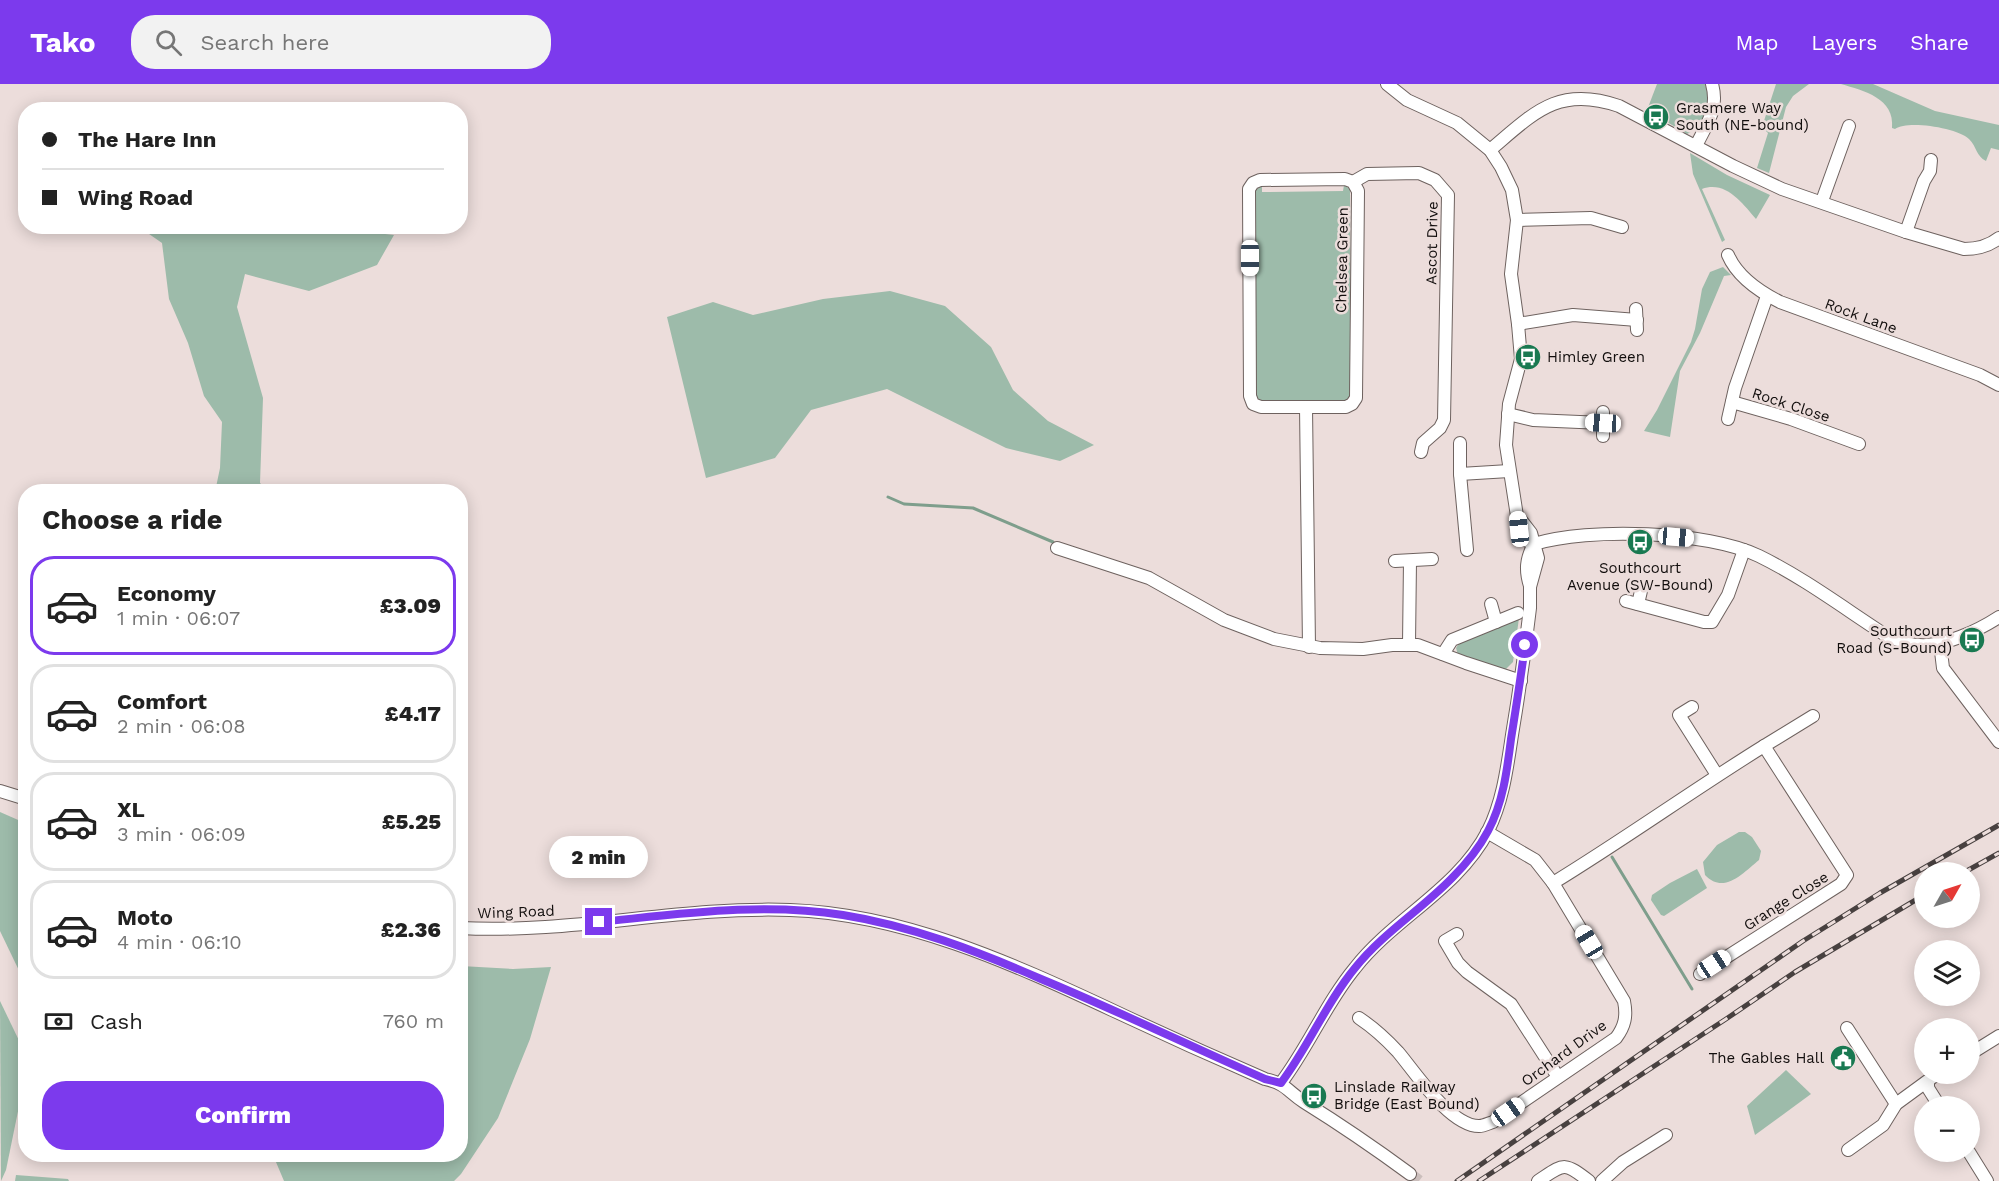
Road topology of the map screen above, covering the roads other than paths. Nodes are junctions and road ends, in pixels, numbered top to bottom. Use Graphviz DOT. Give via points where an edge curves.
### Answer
graph roads {
  1 [pos="1387,84"];
  2 [pos="1585,84"];
  3 [pos="1712,84"];
  4 [pos="1585,97"];
  5 [pos="1843,131"];
  6 [pos="1696,146"];
  7 [pos="1490,150"];
  8 [pos="1931,160"];
  9 [pos="1353,182"];
  10 [pos="1822,201"];
  11 [pos="1517,220"];
  12 [pos="1618,222"];
  13 [pos="1906,232"];
  14 [pos="1999,238"];
  15 [pos="1728,255"];
  16 [pos="1767,296"];
  17 [pos="1637,320"];
  18 [pos="1518,324"];
  19 [pos="1999,385"];
  20 [pos="1732,402"];
  21 [pos="1306,407"];
  22 [pos="1508,414"];
  23 [pos="1728,419"];
  24 [pos="1603,424"];
  25 [pos="1460,443"];
  26 [pos="1859,444"];
  27 [pos="1421,452"];
  28 [pos="1509,471"];
  29 [pos="1460,474"];
  30 [pos="1534,544"];
  31 [pos="1057,548"];
  32 [pos="1467,550"];
  33 [pos="1744,550"];
  34 [pos="1432,559"];
  35 [pos="1395,561"];
  36 [pos="1410,561"];
  37 [pos="1641,591"];
  38 [pos="1491,604"];
  39 [pos="1518,613"];
  40 [pos="1999,617"];
  41 [pos="1496,622"];
  42 [pos="1940,643"];
  43 [pos="1409,644"];
  44 [pos="1309,647"];
  45 [pos="1443,654"];
  46 [pos="1521,681"];
  47 [pos="1692,707"];
  48 [pos="1813,716"];
  49 [pos="1999,742"];
  50 [pos="1764,746"];
  51 [pos="1716,775"];
  52 [pos="0,791"];
  53 [pos="18,797"];
  54 [pos="1487,832"];
  55 [pos="1553,883"];
  56 [pos="468,928"];
  57 [pos="1457,934"];
  58 [pos="1700,974"];
  59 [pos="1359,1018"];
  60 [pos="1847,1028"];
  61 [pos="1999,1036"];
  62 [pos="1980,1048"];
  63 [pos="1558,1077"];
  64 [pos="1281,1083"];
  65 [pos="1924,1084"];
  66 [pos="1896,1104"];
  67 [pos="1666,1135"];
  68 [pos="1848,1150"];
  69 [pos="1976,1162"];
  70 [pos="1410,1174"];
  71 [pos="1538,1181"];
  72 [pos="1589,1181"];
  73 [pos="1602,1181"];
  74 [pos="1988,1181"];
  1 -- 7 [label="street" via="1407,100 1457,123"];
  2 -- 4 [label="street"];
  3 -- 6 [label="street" via="1715,109"];
  4 -- 6 [label="street" via="1619,106"];
  4 -- 7 [label="street" via="1543,108"];
  5 -- 10 [label="street"];
  6 -- 10 [label="street" via="1770,183"];
  7 -- 11 [label="street" via="1512,190"];
  8 -- 13 [label="street"];
  9 -- 21 [label="street, Chelsea Green" via="1358,191 1357,407"];
  9 -- 21 [label="street, Chelsea Green" via="1251,179 1249,408"];
  9 -- 27 [label="street, Ascot Drive" via="1367,174 1419,173 1435,180 1448,195 1438,397 1444,420 1423,444"];
  10 -- 13 [label="street"];
  11 -- 12 [label="street" via="1579,217"];
  11 -- 18 [label="street" via="1511,274"];
  13 -- 14 [label="street" via="1965,249 1985,246"];
  15 -- 16 [label="street, Rock Lane" via="1734,266"];
  16 -- 19 [label="street, Rock Lane"];
  16 -- 20 [label="street, Rock Close"];
  17 -- 18 [label="street" via="1573,315"];
  18 -- 22 [label="street" via="1521,359"];
  20 -- 23 [label="street, Rock Close"];
  20 -- 26 [label="street, Rock Close" via="1791,418 1838,442"];
  21 -- 44 [label="street"];
  22 -- 24 [label="street" via="1533,420"];
  22 -- 28 [label="street"];
  25 -- 29 [label="street"];
  28 -- 29 [label="street"];
  28 -- 30 [label="street" via="1517,514"];
  29 -- 32 [label="street"];
  30 -- 33 [label="street" via="1562,537 1636,534 1695,538"];
  30 -- 46 [label="street" via="1526,571 1530,609"];
  31 -- 44 [label="street" via="1149,578 1224,620"];
  33 -- 37 [label="street" via="1728,595 1712,622 1632,603"];
  33 -- 42 [label="street" via="1788,572 1887,636 1905,643"];
  34 -- 36 [label="street"];
  35 -- 36 [label="street"];
  36 -- 43 [label="street"];
  38 -- 41 [label="street"];
  39 -- 41 [label="street"];
  40 -- 42 [label="street"];
  41 -- 45 [label="street" via="1452,640"];
  42 -- 49 [label="street" via="1943,668"];
  43 -- 44 [label="street" via="1363,649"];
  43 -- 45 [label="street"];
  45 -- 46 [label="street"];
  46 -- 54 [label="street" via="1508,768"];
  47 -- 51 [label="street" via="1679,715"];
  48 -- 50 [label="street"];
  50 -- 51 [label="street"];
  50 -- 58 [label="street, Grange Close" via="1847,875 1841,884"];
  51 -- 55 [label="street" via="1613,847"];
  52 -- 53 [label="street"];
  54 -- 55 [label="street, Orchard Drive" via="1535,860"];
  54 -- 64 [label="street" via="1452,879 1384,936 1354,968"];
  55 -- 63 [label="street, Orchard Drive" via="1624,1001 1626,1011 1616,1038"];
  56 -- 64 [label="street, Wing Road" via="565,925 748,909 812,912 883,922 991,957"];
  57 -- 63 [label="street" via="1445,942 1458,963 1511,1004"];
  59 -- 63 [label="street, Orchard Drive" via="1379,1032 1431,1094 1461,1120 1478,1126 1493,1122"];
  60 -- 66 [label="street"];
  61 -- 62 [label="street"];
  64 -- 70 [label="street, Wing Road"];
  65 -- 66 [label="street"];
  66 -- 68 [label="street" via="1883,1125"];
  67 -- 73 [label="street" via="1623,1162"];
  69 -- 74 [label="street"];
  71 -- 72 [label="street" via="1560,1166 1567,1166"];
}
